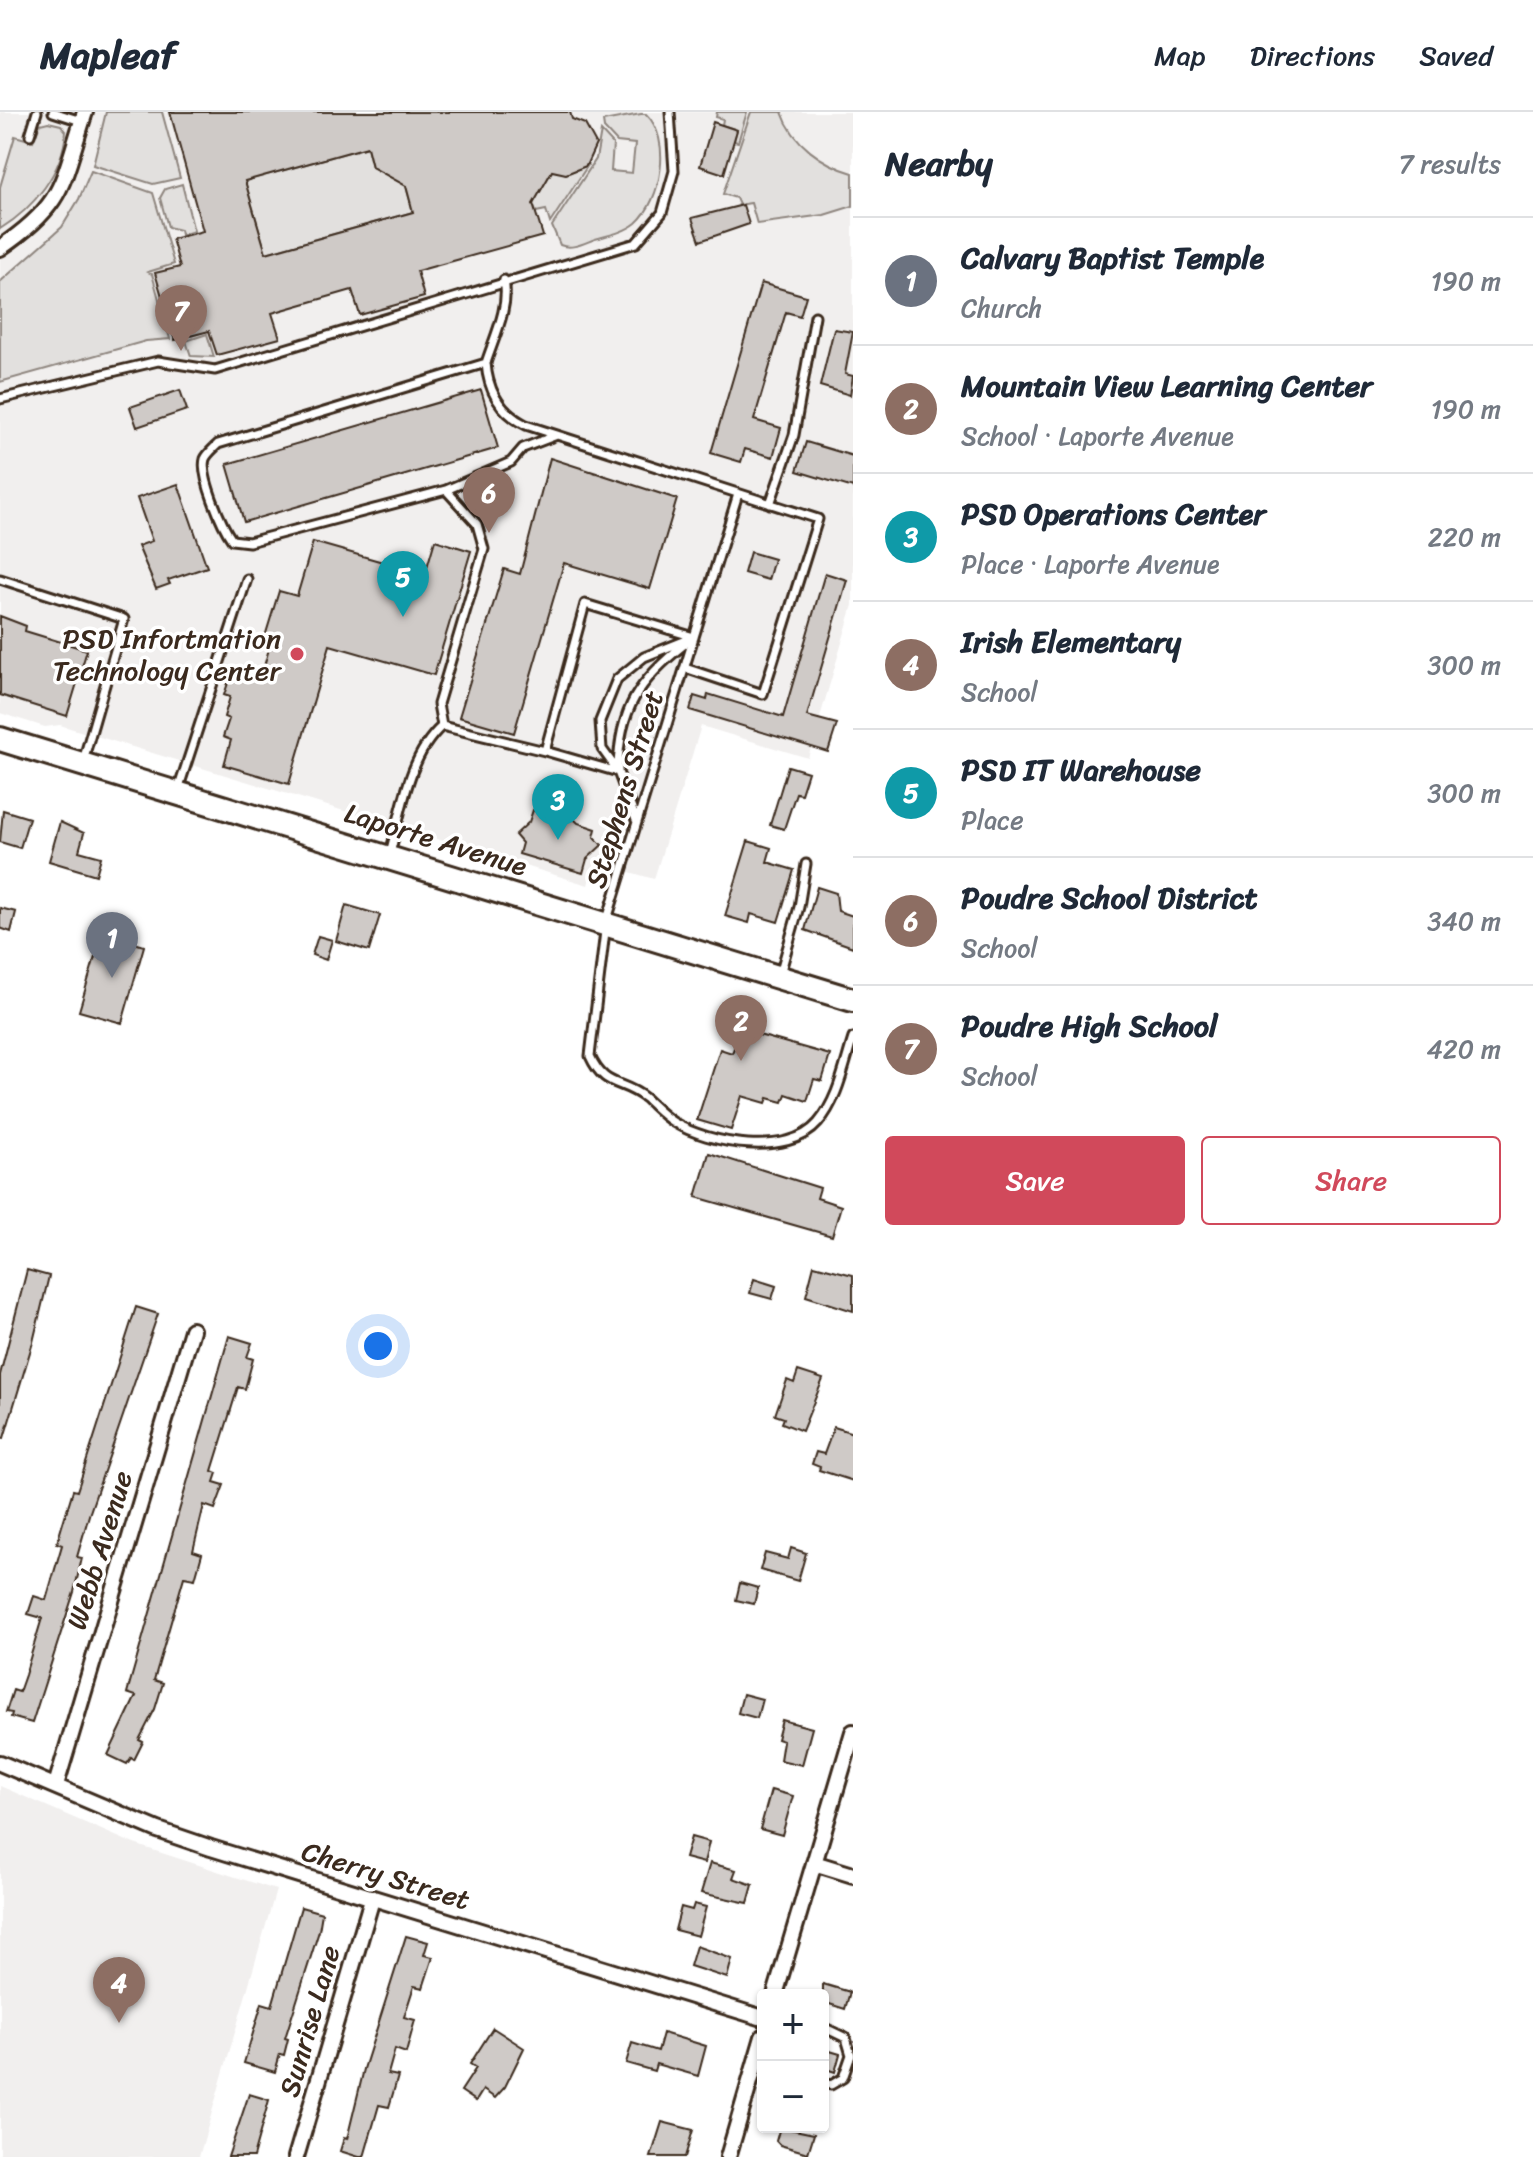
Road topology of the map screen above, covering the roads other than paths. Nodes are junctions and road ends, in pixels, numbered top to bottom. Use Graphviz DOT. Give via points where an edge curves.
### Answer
graph roads {
  1 [pos="37,112"];
  2 [pos="53,112"];
  3 [pos="670,112"];
  4 [pos="84,116"];
  5 [pos="30,135"];
  6 [pos="0,248"];
  7 [pos="504,280"];
  8 [pos="815,316"];
  9 [pos="486,363"];
  10 [pos="0,399"];
  11 [pos="557,435"];
  12 [pos="446,490"];
  13 [pos="738,494"];
  14 [pos="770,504"];
  15 [pos="0,579"];
  16 [pos="247,579"];
  17 [pos="694,637"];
  18 [pos="685,668"];
  19 [pos="442,726"];
  20 [pos="0,739"];
  21 [pos="545,751"];
  22 [pos="82,763"];
  23 [pos="618,772"];
  24 [pos="178,792"];
  25 [pos="637,823"];
  26 [pos="389,855"];
  27 [pos="806,864"];
  28 [pos="606,923"];
  29 [pos="779,976"];
  30 [pos="853,1000"];
  31 [pos="853,1038"];
  32 [pos="192,1330"];
  33 [pos="853,1732"];
  34 [pos="0,1763"];
  35 [pos="56,1785"];
  36 [pos="814,1863"];
  37 [pos="853,1875"];
  38 [pos="372,1899"];
  39 [pos="777,1989"];
  40 [pos="757,2016"];
  41 [pos="829,2030"];
  42 [pos="757,2071"];
  43 [pos="829,2084"];
  44 [pos="296,2157"];
  45 [pos="728,2157"];
  1 -- 5 [label="lane"];
  2 -- 4 [label="lane"];
  3 -- 7 [label="lane" via="674,171 662,213 636,243"];
  4 -- 6 [label="street" via="55,200 42,217"];
  7 -- 9 [label="lane" via="503,310"];
  7 -- 10 [label="lane" via="215,370 158,361"];
  8 -- 14 [label="lane" via="794,435"];
  9 -- 11 [label="lane" via="487,379 511,418"];
  9 -- 12 [label="lane" via="218,444 206,457 204,469 223,527 232,540 249,542"];
  11 -- 12 [label="lane"];
  11 -- 13 [label="lane"];
  12 -- 19 [label="lane" via="477,524 484,549 438,704"];
  13 -- 14 [label="lane"];
  13 -- 17 [label="lane, Stephens Street"];
  14 -- 18 [label="lane" via="818,519 763,694"];
  15 -- 22 [label="lane" via="124,619"];
  16 -- 24 [label="lane"];
  17 -- 18 [label="lane, Stephens Street"];
  17 -- 21 [label="lane" via="585,604"];
  17 -- 23 [label="lane" via="652,670 635,693 619,748"];
  17 -- 23 [label="lane" via="644,657 617,679 600,721 602,749"];
  18 -- 25 [label="lane, Stephens Street"];
  19 -- 21 [label="lane"];
  19 -- 26 [label="lane" via="417,758"];
  20 -- 22 [label="street, Laporte Avenue"];
  21 -- 23 [label="lane"];
  22 -- 24 [label="street, Laporte Avenue"];
  23 -- 25 [label="lane"];
  24 -- 26 [label="street, Laporte Avenue"];
  25 -- 28 [label="lane, Stephens Street"];
  26 -- 28 [label="street, Laporte Avenue"];
  27 -- 29 [label="lane"];
  28 -- 29 [label="street, Laporte Avenue"];
  28 -- 31 [label="lane, Stephens Street" via="590,1056 608,1082 633,1089 673,1122 727,1142 781,1143 799,1137 817,1125 832,1103"];
  29 -- 30 [label="street, Laporte Avenue"];
  32 -- 35 [label="street, Webb Avenue"];
  33 -- 36 [label="street"];
  34 -- 35 [label="street, Cherry Street"];
  35 -- 38 [label="street, Cherry Street" via="158,1830"];
  36 -- 37 [label="street"];
  36 -- 39 [label="street"];
  38 -- 40 [label="street, Cherry Street"];
  38 -- 44 [label="street, Sunrise Lane"];
  41 -- 43 [label="lane" via="846,2038 851,2055 843,2078"];
  42 -- 45 [label="street"];
}
